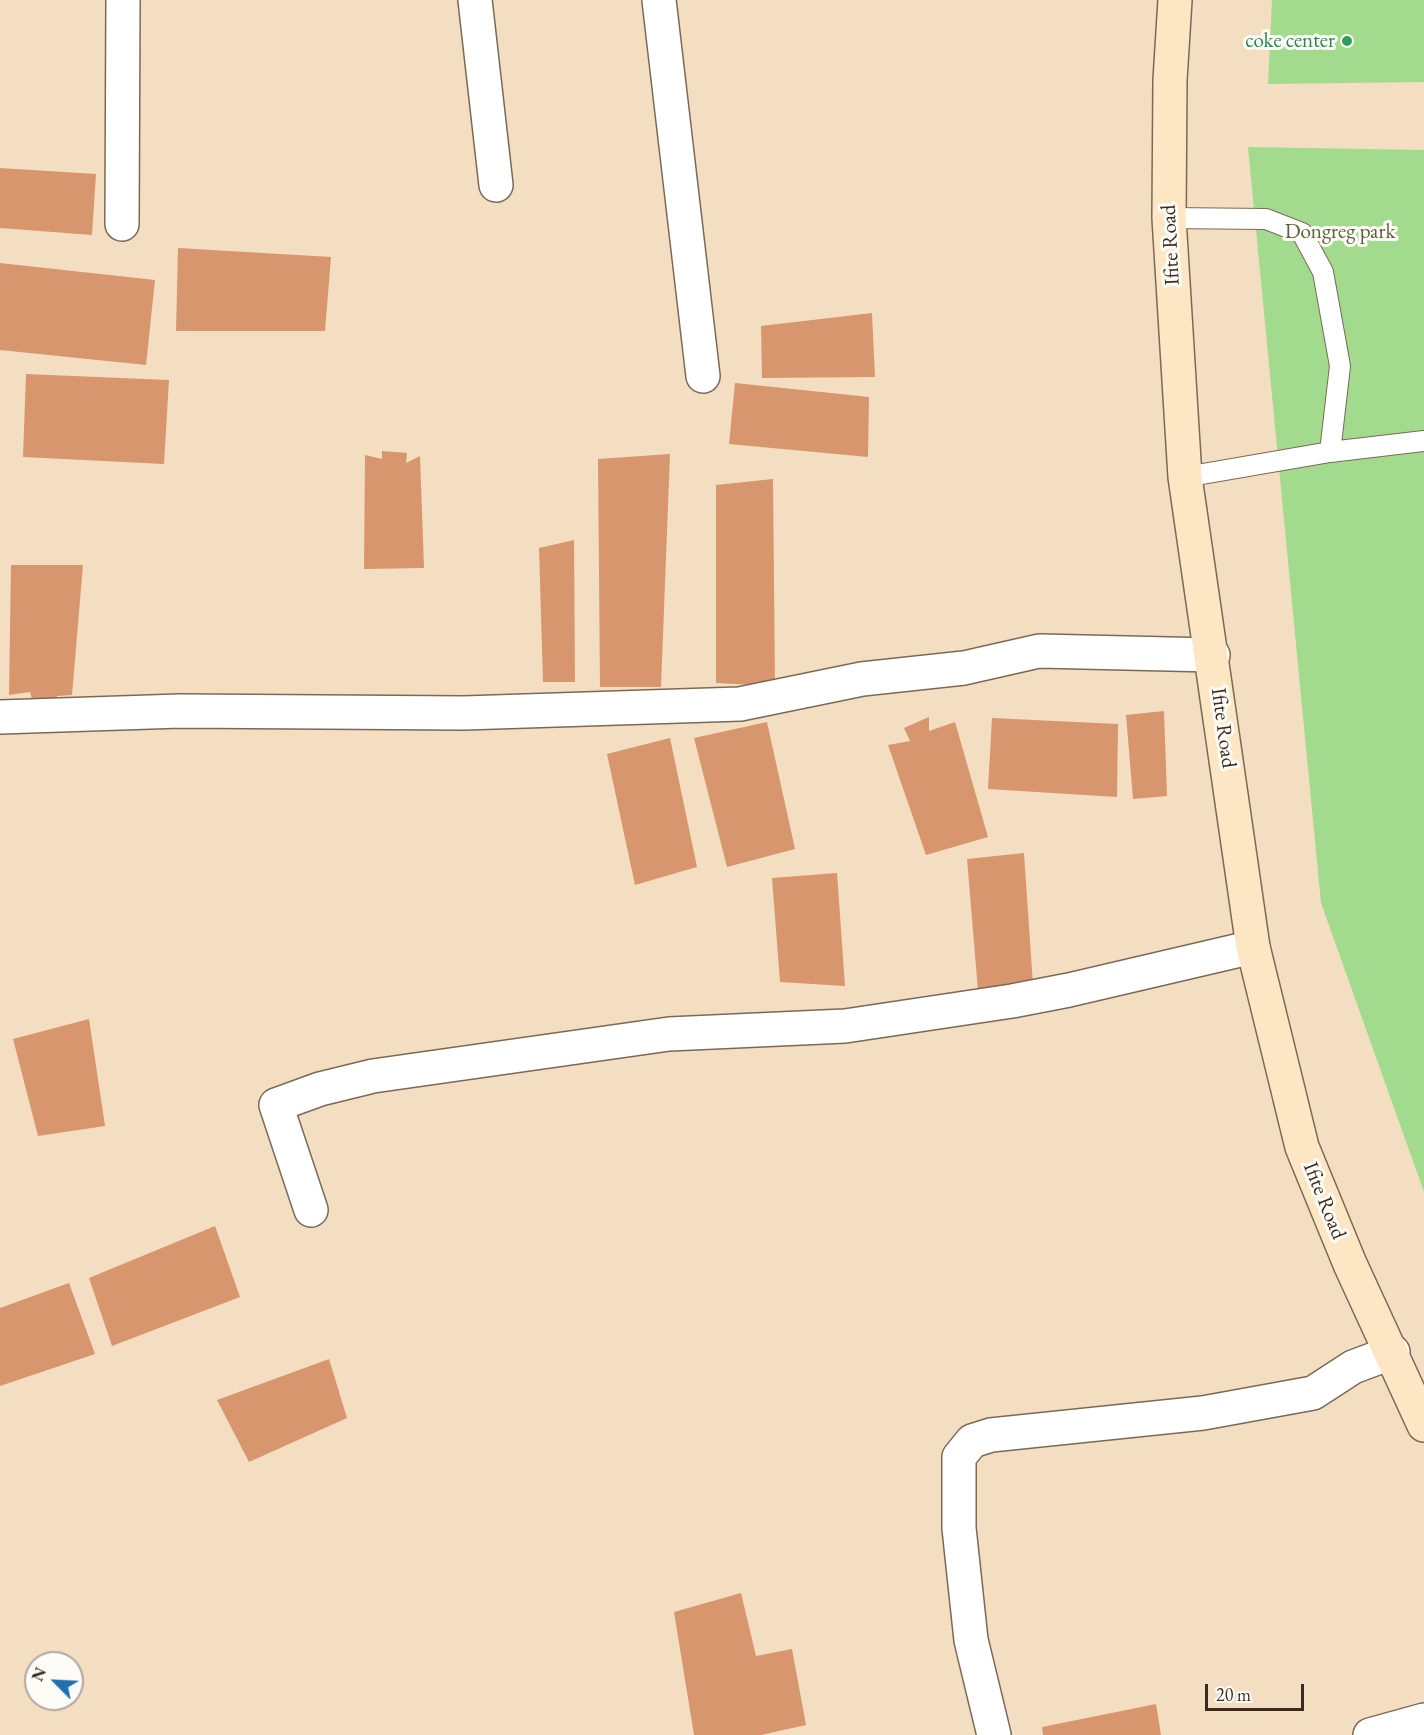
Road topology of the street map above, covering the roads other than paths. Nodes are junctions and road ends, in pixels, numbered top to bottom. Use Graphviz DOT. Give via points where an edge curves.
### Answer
graph roads {
  1 [pos="123,0"];
  2 [pos="475,0"];
  3 [pos="658,0"];
  4 [pos="1175,0"];
  5 [pos="496,184"];
  6 [pos="1168,218"];
  7 [pos="122,224"];
  8 [pos="704,376"];
  9 [pos="1424,441"];
  10 [pos="1329,452"];
  11 [pos="1185,477"];
  12 [pos="1213,655"];
  13 [pos="0,717"];
  14 [pos="1253,947"];
  15 [pos="311,1210"];
  16 [pos="1393,1352"];
  17 [pos="1424,1425"];
  18 [pos="1424,1720"];
  19 [pos="994,1735"];
  20 [pos="1370,1735"];
  1 -- 7 [label="street"];
  2 -- 5 [label="street"];
  3 -- 8 [label="street"];
  4 -- 6 [label="street, Ifite Road"];
  6 -- 10 [label="lane" via="1266,219 1302,233 1323,272 1340,366"];
  6 -- 11 [label="street, Ifite Road"];
  9 -- 10 [label="lane"];
  10 -- 11 [label="lane"];
  11 -- 12 [label="street, Ifite Road"];
  12 -- 13 [label="street" via="1039,651 964,668 862,679 740,704 464,712 180,711"];
  12 -- 14 [label="street, Ifite Road"];
  14 -- 15 [label="street" via="1012,1001 845,1026 669,1034 373,1076 320,1089 276,1105"];
  14 -- 16 [label="street, Ifite Road" via="1302,1147 1350,1264"];
  16 -- 17 [label="street, Ifite Road"];
  16 -- 19 [label="street" via="1353,1367 1313,1393 1203,1413 991,1435 972,1442 959,1457 959,1528 971,1640"];
  18 -- 20 [label="street"];
}
